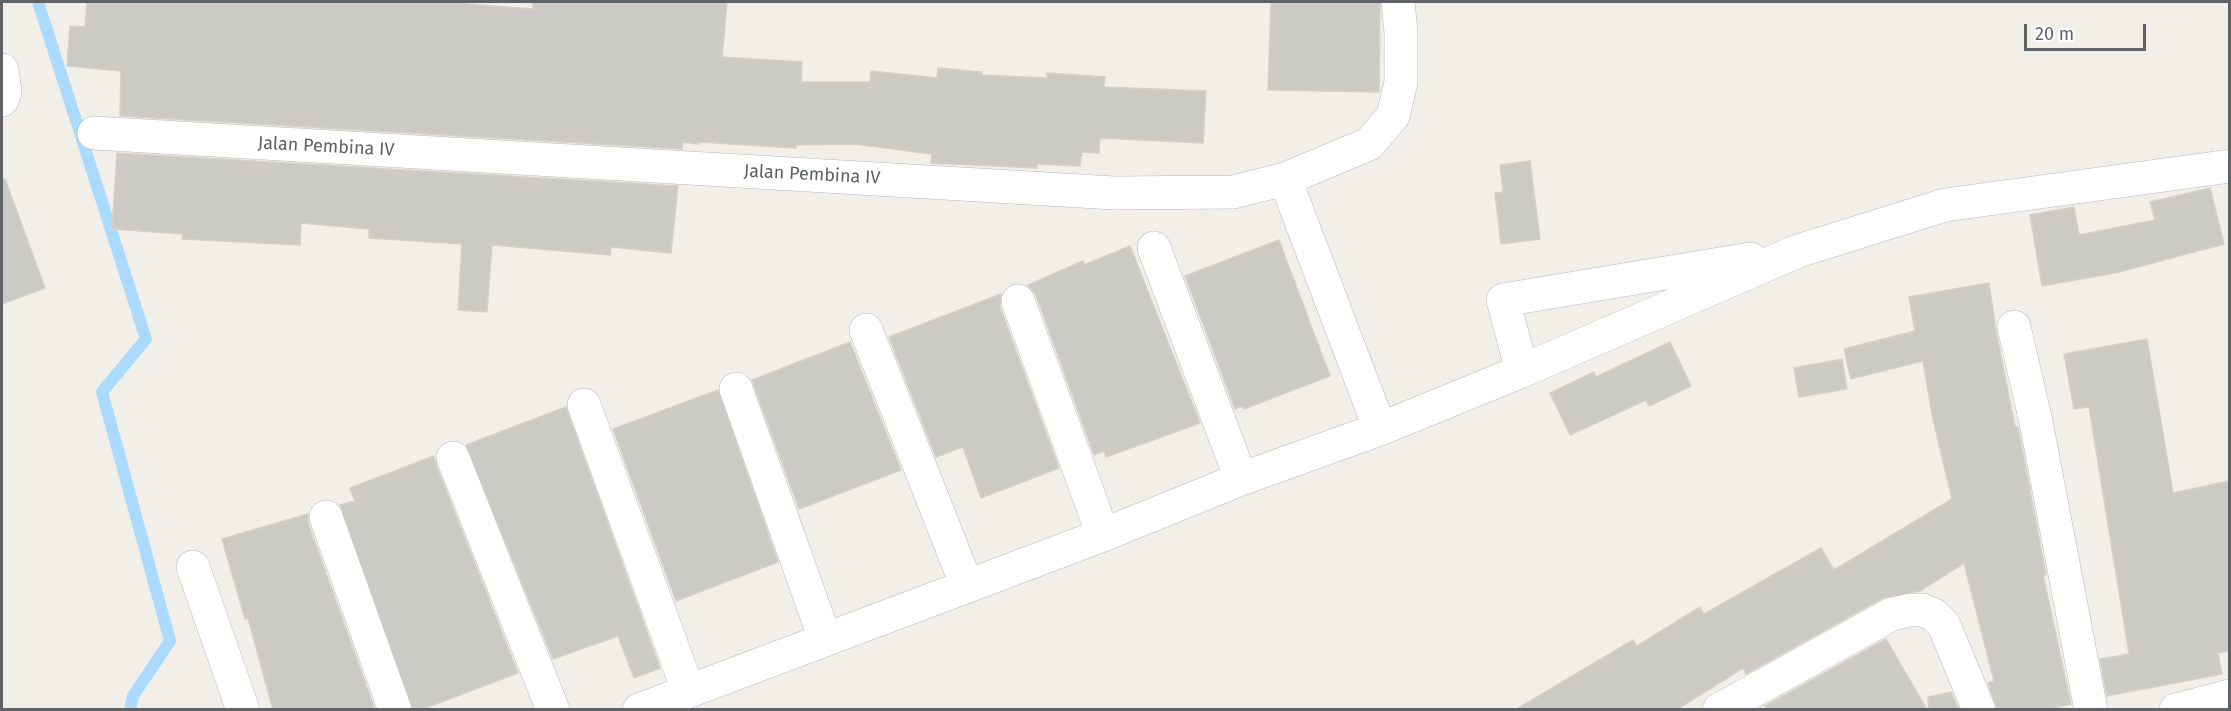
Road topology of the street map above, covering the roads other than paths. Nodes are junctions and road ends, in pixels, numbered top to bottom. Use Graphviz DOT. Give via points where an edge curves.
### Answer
graph roads {
  1 [pos="1398,2"];
  2 [pos="2,70"];
  3 [pos="2,100"];
  4 [pos="94,133"];
  5 [pos="2229,166"];
  6 [pos="1286,179"];
  7 [pos="1154,248"];
  8 [pos="1798,251"];
  9 [pos="1018,302"];
  10 [pos="2014,327"];
  11 [pos="866,330"];
  12 [pos="1522,371"];
  13 [pos="736,389"];
  14 [pos="584,405"];
  15 [pos="1380,429"];
  16 [pos="453,458"];
  17 [pos="1241,479"];
  18 [pos="326,517"];
  19 [pos="1103,535"];
  20 [pos="193,567"];
  21 [pos="967,586"];
  22 [pos="825,639"];
  23 [pos="688,690"];
  24 [pos="2229,696"];
  25 [pos="243,710"];
  26 [pos="395,710"];
  27 [pos="553,710"];
  28 [pos="639,710"];
  29 [pos="1719,710"];
  30 [pos="1979,710"];
  31 [pos="2091,710"];
  32 [pos="2176,710"];
  1 -- 6 [label="street, Jalan Pembina IV" via="1401,82 1393,116 1369,144"];
  2 -- 3 [label="street"];
  4 -- 6 [label="street, Jalan Pembina IV" via="1114,193 1233,192"];
  5 -- 8 [label="street" via="1945,205"];
  6 -- 15 [label="street"];
  7 -- 17 [label="street"];
  8 -- 12 [label="street"];
  8 -- 12 [label="street" via="1503,300"];
  9 -- 19 [label="street"];
  10 -- 31 [label="street"];
  11 -- 21 [label="street"];
  12 -- 15 [label="street"];
  13 -- 22 [label="street"];
  14 -- 23 [label="street"];
  15 -- 17 [label="street"];
  16 -- 27 [label="street"];
  17 -- 19 [label="street"];
  18 -- 26 [label="street"];
  19 -- 21 [label="street"];
  20 -- 25 [label="street"];
  21 -- 22 [label="street"];
  22 -- 23 [label="street"];
  23 -- 28 [label="street"];
  24 -- 32 [label="street"];
  29 -- 30 [label="street" via="1892,614 1910,610 1934,615 1944,625"];
}
